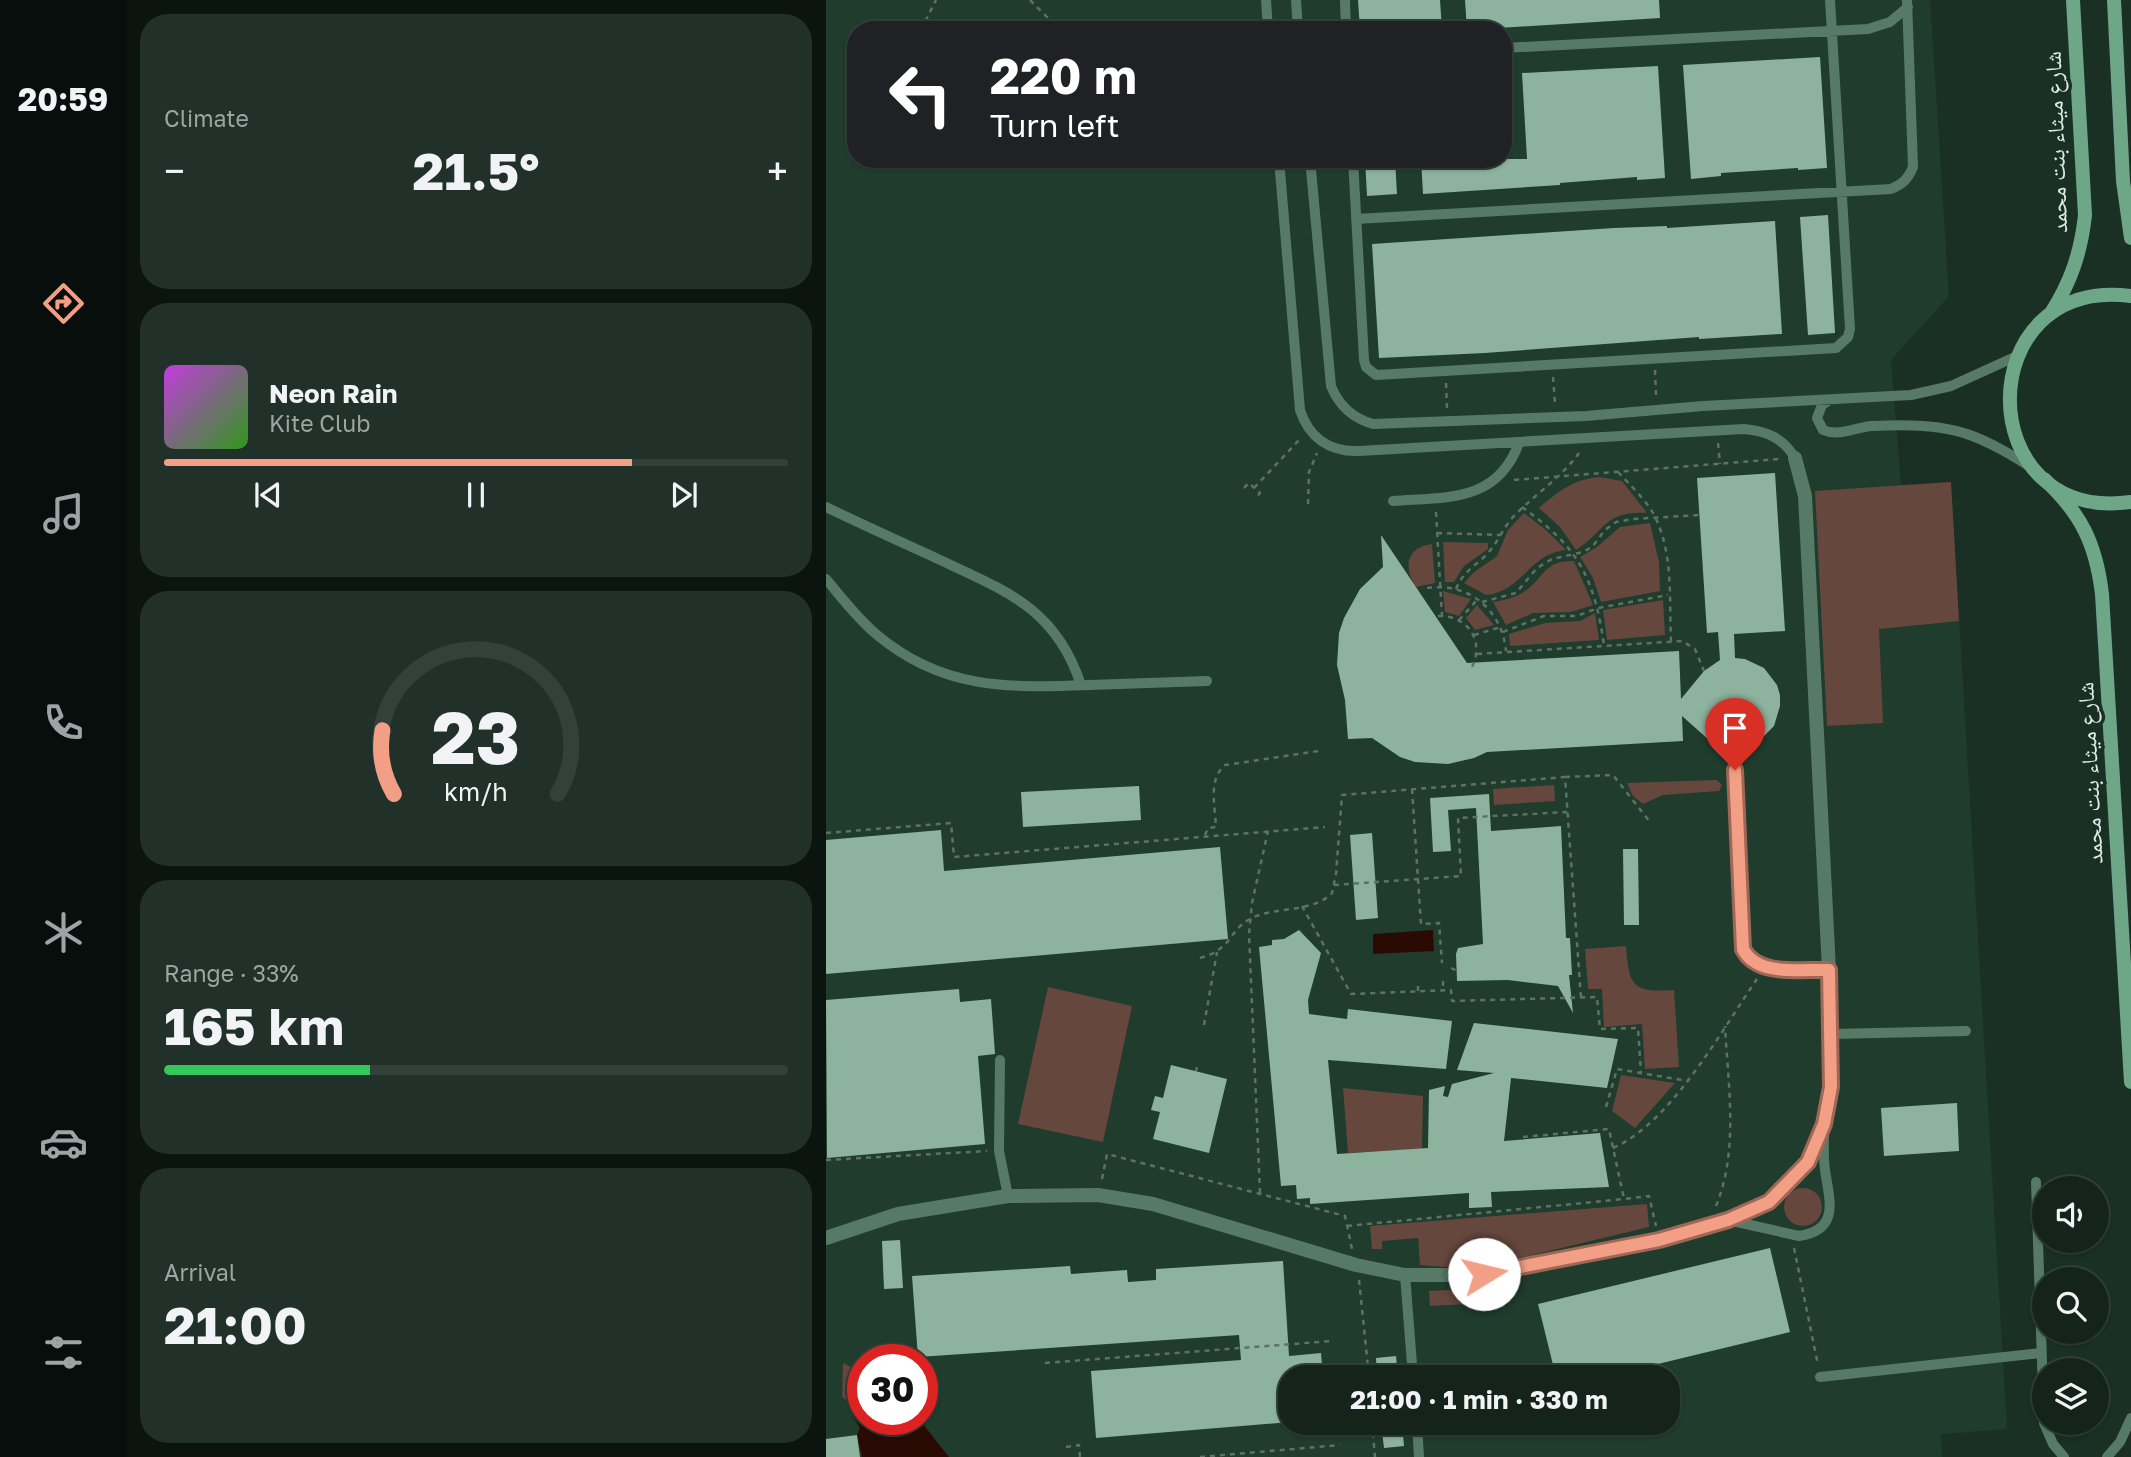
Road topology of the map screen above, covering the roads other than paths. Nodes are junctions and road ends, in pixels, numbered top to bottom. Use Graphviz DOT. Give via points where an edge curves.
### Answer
graph roads {
  1 [pos="1266,0"];
  2 [pos="1296,0"];
  3 [pos="1345,0"];
  4 [pos="1830,0"];
  5 [pos="2073,0"];
  6 [pos="2113,0"];
  7 [pos="1908,4"];
  8 [pos="1267,21"];
  9 [pos="1297,21"];
  10 [pos="1346,21"];
  11 [pos="1832,30"];
  12 [pos="1512,48"];
  13 [pos="1280,168"];
  14 [pos="1311,168"];
  15 [pos="1353,168"];
  16 [pos="1841,192"];
  17 [pos="1356,219"];
  18 [pos="2131,238"];
  19 [pos="2131,296"];
  20 [pos="2048,317"];
  21 [pos="2017,356"];
  22 [pos="1828,401"];
  23 [pos="1519,443"];
  24 [pos="1795,458"];
  25 [pos="2038,473"];
  26 [pos="1393,501"];
  27 [pos="2131,502"];
  28 [pos="826,507"];
  29 [pos="826,579"];
  30 [pos="1207,681"];
  31 [pos="1082,685"];
  32 [pos="1735,770"];
  33 [pos="1829,970"];
  34 [pos="1966,1031"];
  35 [pos="1832,1034"];
  36 [pos="1000,1060"];
  37 [pos="2131,1082"];
  38 [pos="1824,1124"];
  39 [pos="1008,1196"];
  40 [pos="1728,1220"];
  41 [pos="826,1238"];
  42 [pos="2038,1253"];
  43 [pos="1405,1275"];
  44 [pos="2041,1353"];
  45 [pos="2041,1358"];
  46 [pos="1412,1365"];
  47 [pos="1820,1377"];
  48 [pos="2131,1418"];
  49 [pos="1418,1435"];
  50 [pos="2049,1435"];
  51 [pos="1419,1457"];
  52 [pos="2064,1457"];
  53 [pos="2107,1457"];
  1 -- 8 [label="lane"];
  2 -- 9 [label="lane"];
  3 -- 10 [label="lane"];
  4 -- 11 [label="lane"];
  5 -- 20 [label="main road, شارع ميثاء بنت محمد" via="2085,215 2074,269"];
  6 -- 18 [label="main road"];
  7 -- 11 [label="lane" via="1900,16 1880,27"];
  7 -- 16 [label="lane" via="1913,167 1901,185 1891,189"];
  11 -- 12 [label="lane"];
  11 -- 16 [label="lane"];
  13 -- 23 [label="lane" via="1300,410 1308,429 1322,443 1346,452"];
  14 -- 22 [label="lane" via="1329,378 1338,401 1357,418 1388,425"];
  15 -- 17 [label="lane"];
  16 -- 17 [label="lane"];
  16 -- 17 [label="lane" via="1850,329 1843,344 1828,350 1383,376 1370,372 1364,360"];
  19 -- 20 [label="main road" via="2080,299"];
  20 -- 21 [label="main road"];
  21 -- 22 [label="lane" via="1931,392"];
  21 -- 25 [label="main road" via="2008,389 2009,414 2016,439"];
  22 -- 25 [label="lane" via="1817,418 1830,433 1896,425 1951,429 1999,446"];
  23 -- 24 [label="lane" via="1760,430 1787,445"];
  23 -- 26 [label="lane" via="1509,465 1493,482 1469,494"];
  24 -- 33 [label="street" via="1805,496"];
  25 -- 27 [label="main road" via="2075,498"];
  25 -- 37 [label="main road, شارع ميثاء بنت محمد" via="2079,518 2099,568"];
  28 -- 31 [label="lane" via="1026,604 1060,640"];
  29 -- 31 [label="lane" via="877,635 936,670 1001,686"];
  30 -- 31 [label="lane"];
  32 -- 33 [label="lane" via="1743,949 1751,961 1764,967"];
  33 -- 35 [label="street"];
  34 -- 35 [label="lane"];
  35 -- 38 [label="street" via="1831,1087"];
  36 -- 39 [label="lane" via="999,1151"];
  38 -- 40 [label="street" via="1808,1162 1788,1184 1769,1202"];
  38 -- 40 [label="lane" via="1831,1197 1826,1220 1814,1231 1791,1235"];
  39 -- 41 [label="street" via="898,1214"];
  39 -- 43 [label="street" via="1098,1195 1153,1204 1356,1265"];
  40 -- 43 [label="street" via="1659,1240 1500,1272"];
  42 -- 44 [label="lane"];
  43 -- 46 [label="lane"];
  44 -- 45 [label="lane"];
  44 -- 47 [label="lane"];
  48 -- 53 [label="lane"];
  49 -- 51 [label="lane"];
  50 -- 52 [label="lane"];
}
